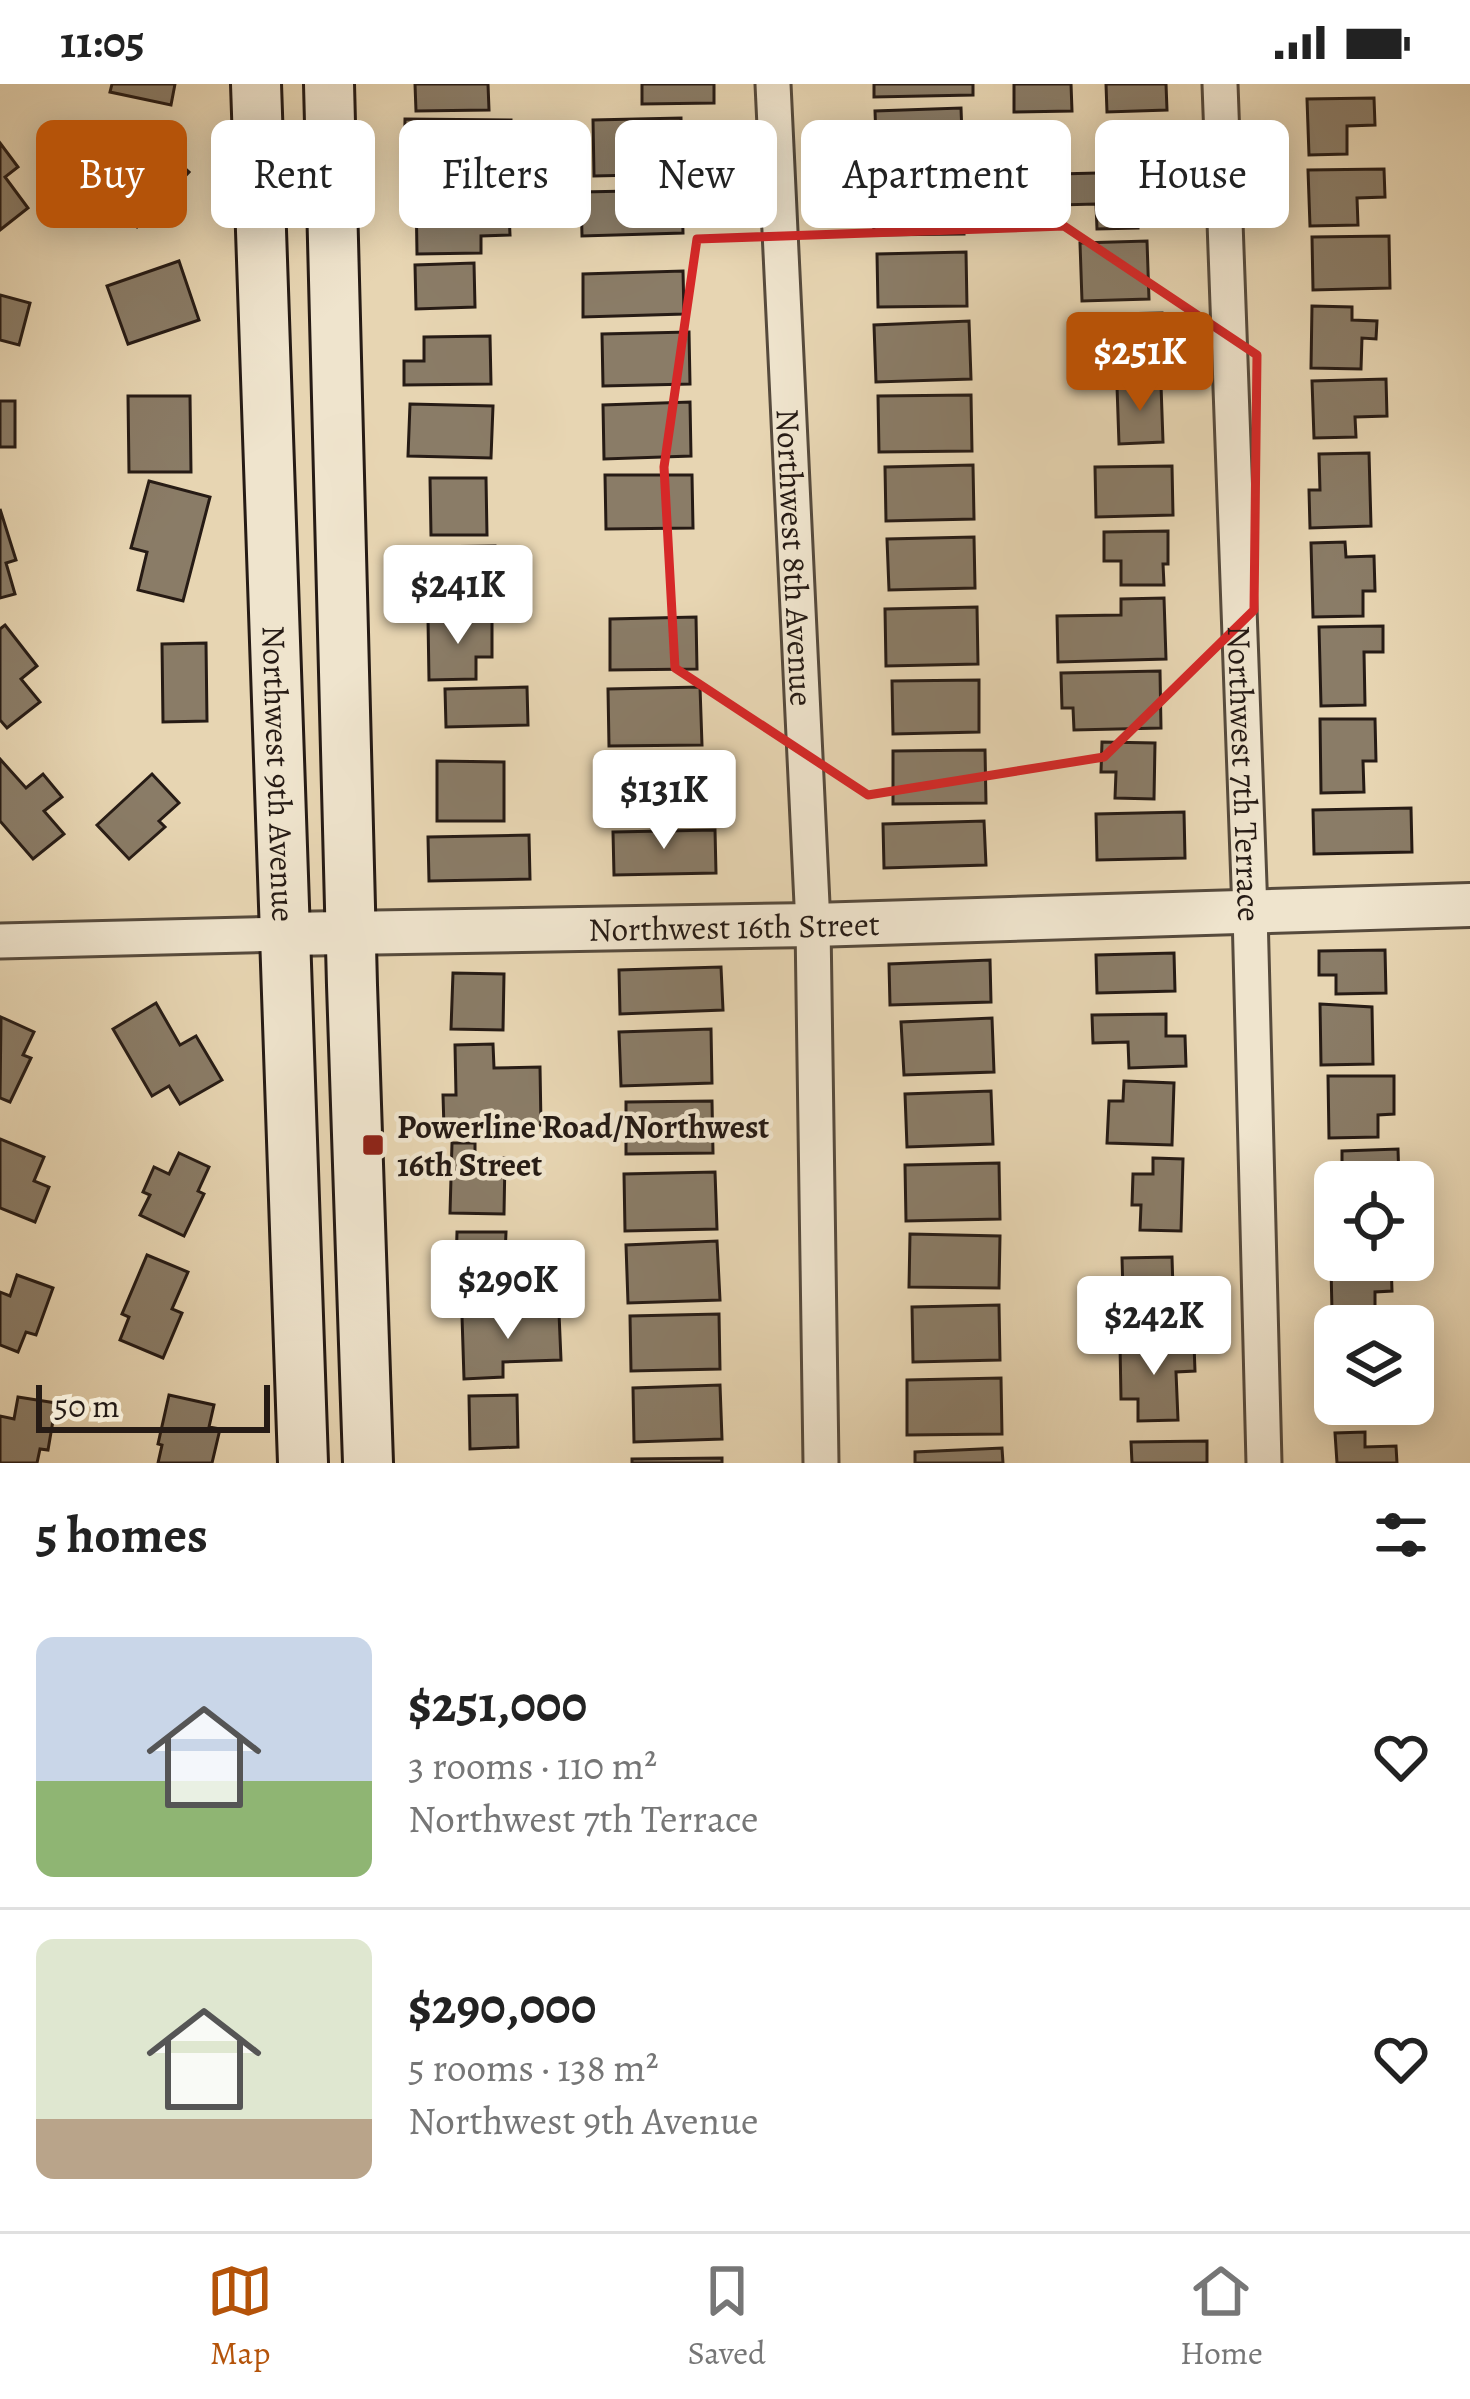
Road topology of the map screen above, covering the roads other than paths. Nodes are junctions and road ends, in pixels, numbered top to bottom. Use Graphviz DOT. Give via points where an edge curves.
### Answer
graph roads {
  1 [pos="256,84"];
  2 [pos="329,84"];
  3 [pos="773,84"];
  4 [pos="1220,84"];
  5 [pos="1470,905"];
  6 [pos="1250,912"];
  7 [pos="813,925"];
  8 [pos="351,933"];
  9 [pos="284,934"];
  10 [pos="0,941"];
  11 [pos="303,1463"];
  12 [pos="368,1463"];
  13 [pos="821,1463"];
  14 [pos="1264,1463"];
  1 -- 9 [label="main road, Northwest 9th Avenue"];
  2 -- 8 [label="main road, Northwest 9th Avenue"];
  3 -- 7 [label="street, Northwest 8th Avenue"];
  4 -- 6 [label="street, Northwest 7th Terrace"];
  5 -- 6 [label="street, Northwest 16th Street"];
  6 -- 7 [label="street, Northwest 16th Street"];
  6 -- 14 [label="street, Northwest 7th Terrace"];
  7 -- 8 [label="street, Northwest 16th Street"];
  7 -- 13 [label="street, Northwest 8th Avenue"];
  8 -- 9 [label="street, Northwest 16th Street"];
  8 -- 12 [label="main road, Northwest 9th Avenue"];
  9 -- 10 [label="street, Northwest 16th Street"];
  9 -- 11 [label="main road, Northwest 9th Avenue"];
}
